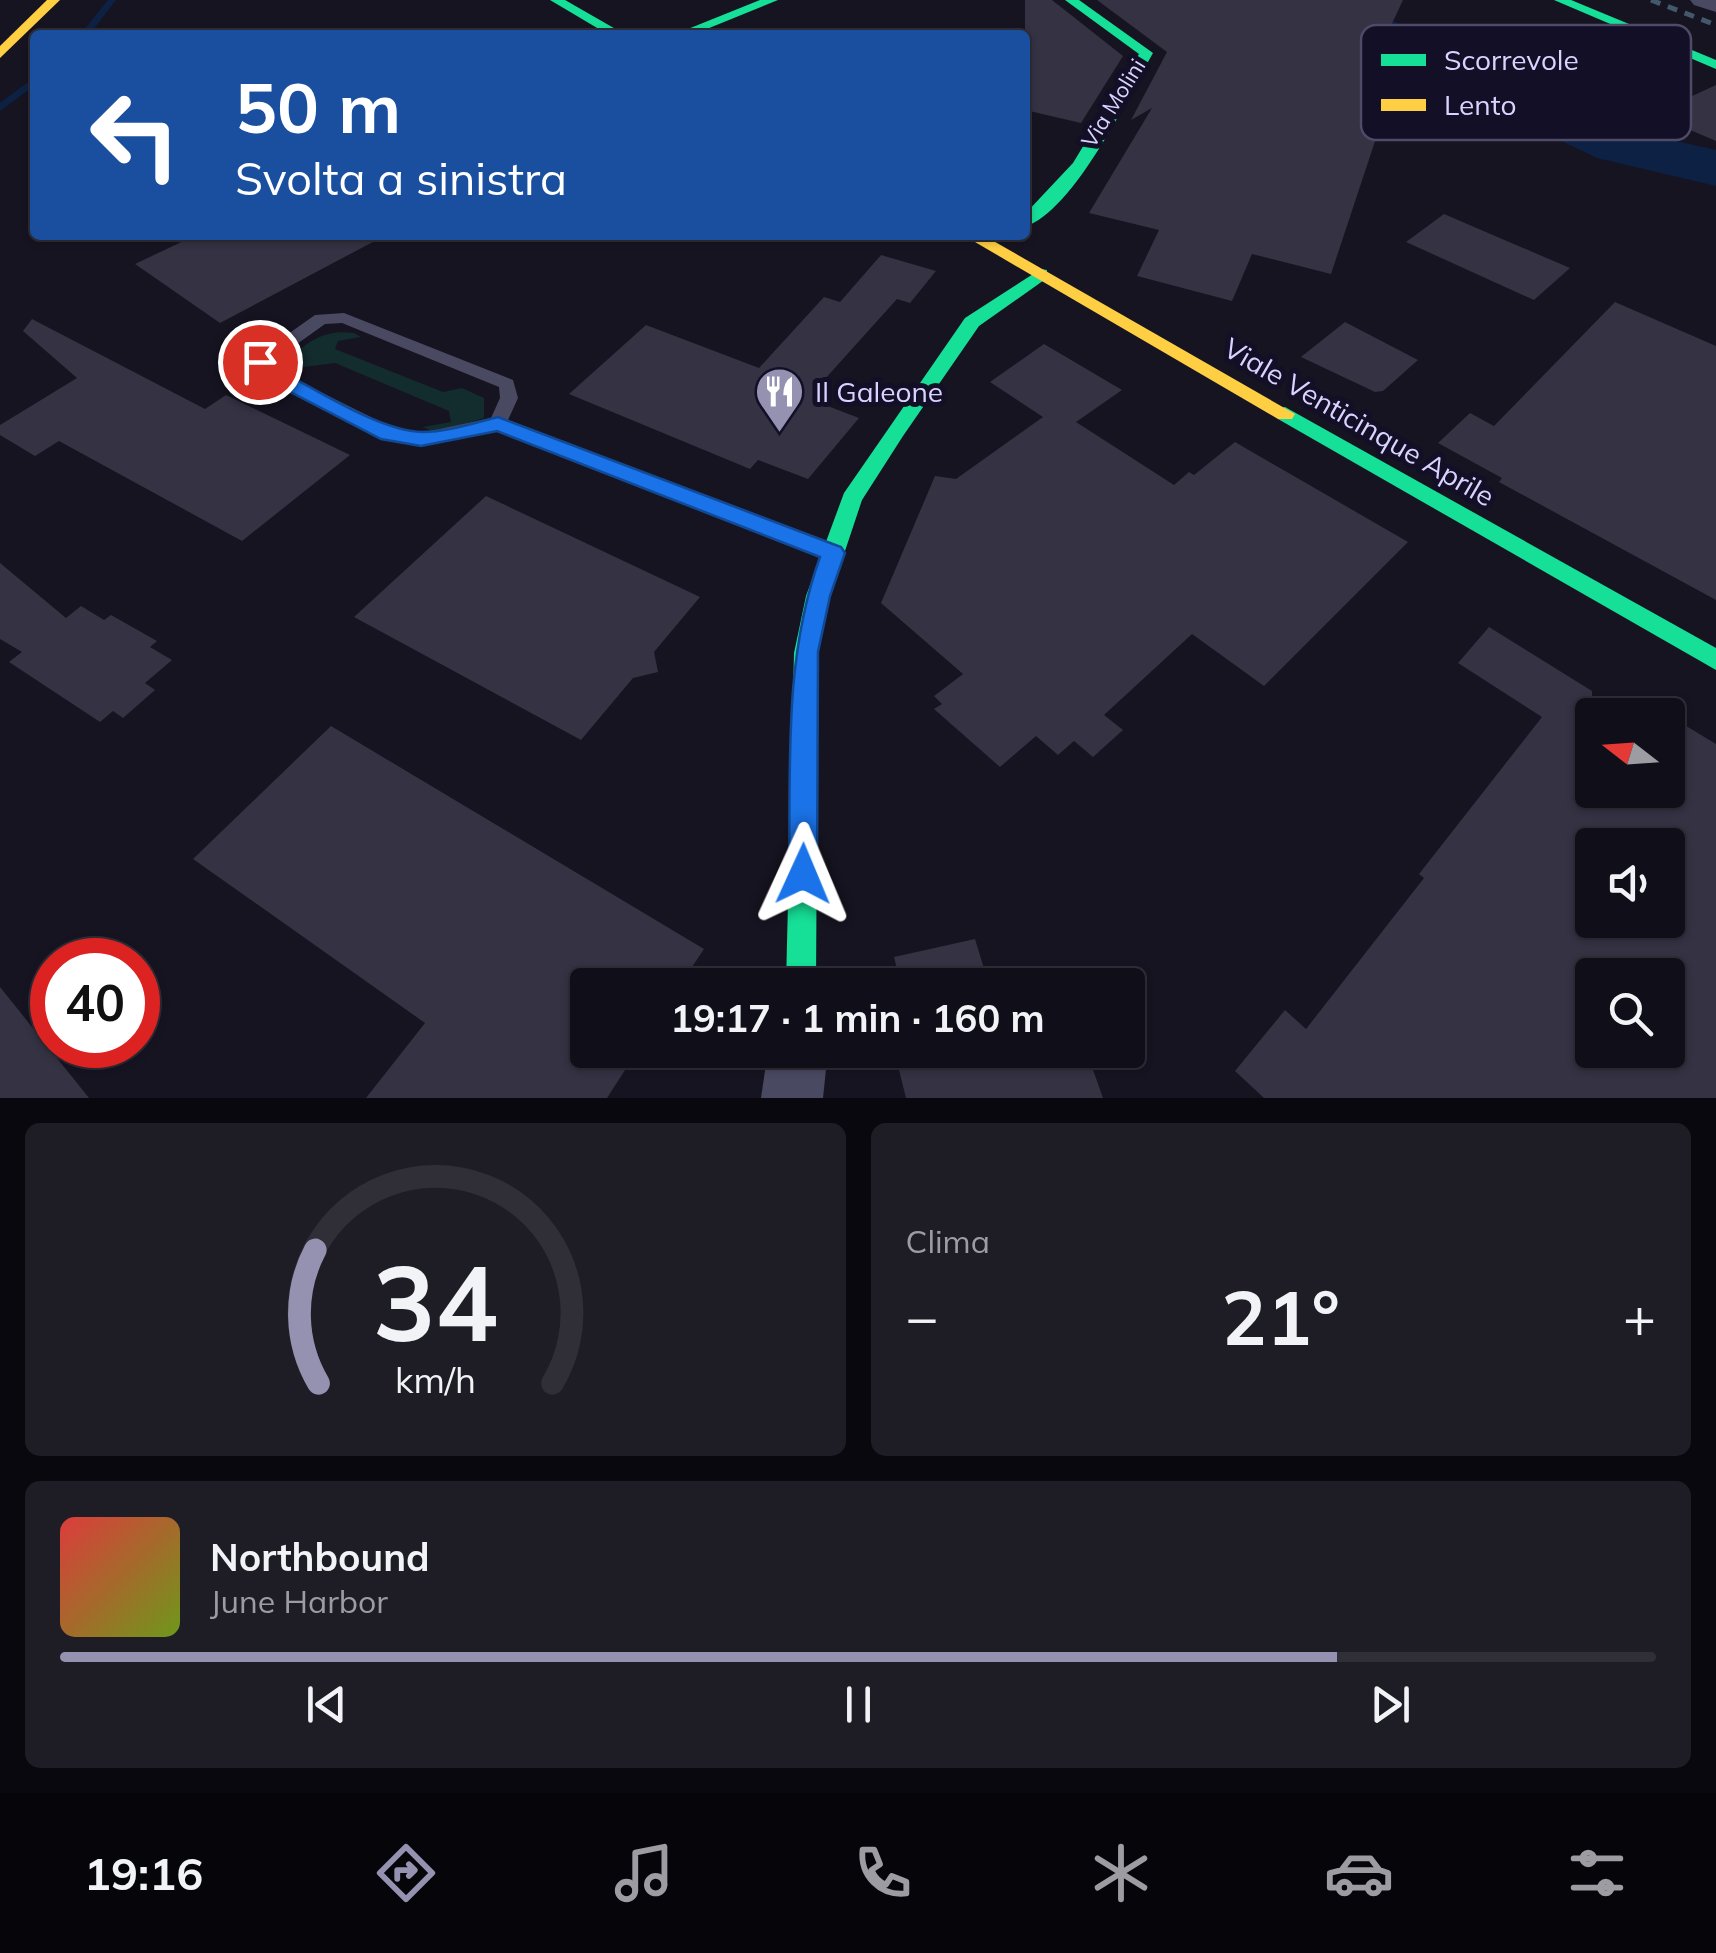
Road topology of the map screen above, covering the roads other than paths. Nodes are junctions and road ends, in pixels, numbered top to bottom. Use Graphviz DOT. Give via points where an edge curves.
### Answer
graph roads {
  1 [pos="54,0"];
  2 [pos="556,0"];
  3 [pos="772,0"];
  4 [pos="1072,0"];
  5 [pos="1560,0"];
  6 [pos="1610,0"];
  7 [pos="1702,0"];
  8 [pos="1716,5"];
  9 [pos="1620,25"];
  10 [pos="1670,25"];
  11 [pos="610,30"];
  12 [pos="693,30"];
  13 [pos="1691,34"];
  14 [pos="1716,44"];
  15 [pos="0,54"];
  16 [pos="1691,55"];
  17 [pos="1716,65"];
  18 [pos="1030,220"];
  19 [pos="989,240"];
  20 [pos="1041,274"];
  21 [pos="498,424"];
  22 [pos="833,553"];
  23 [pos="1716,660"];
  24 [pos="801,968"];
  25 [pos="796,1068"];
  26 [pos="792,1098"];
  1 -- 15 [label="street"];
  2 -- 11 [label="street"];
  3 -- 12 [label="street"];
  4 -- 18 [label="street, Via Molini" via="1146,53 1058,191"];
  5 -- 9 [label="street"];
  6 -- 10 [label="street"];
  7 -- 8 [label="street"];
  13 -- 14 [label="street"];
  16 -- 17 [label="street"];
  19 -- 20 [label="street, Viale Venticinque Aprile"];
  20 -- 22 [label="street" via="972,322 852,499"];
  20 -- 23 [label="street, Viale Venticinque Aprile"];
  21 -- 21 [label="lane" via="421,439 388,434 263,370 260,362 321,319 344,318 507,384 510,398"];
  21 -- 22 [label="lane"];
  22 -- 24 [label="street" via="806,652"];
  25 -- 26 [label="street"];
}
